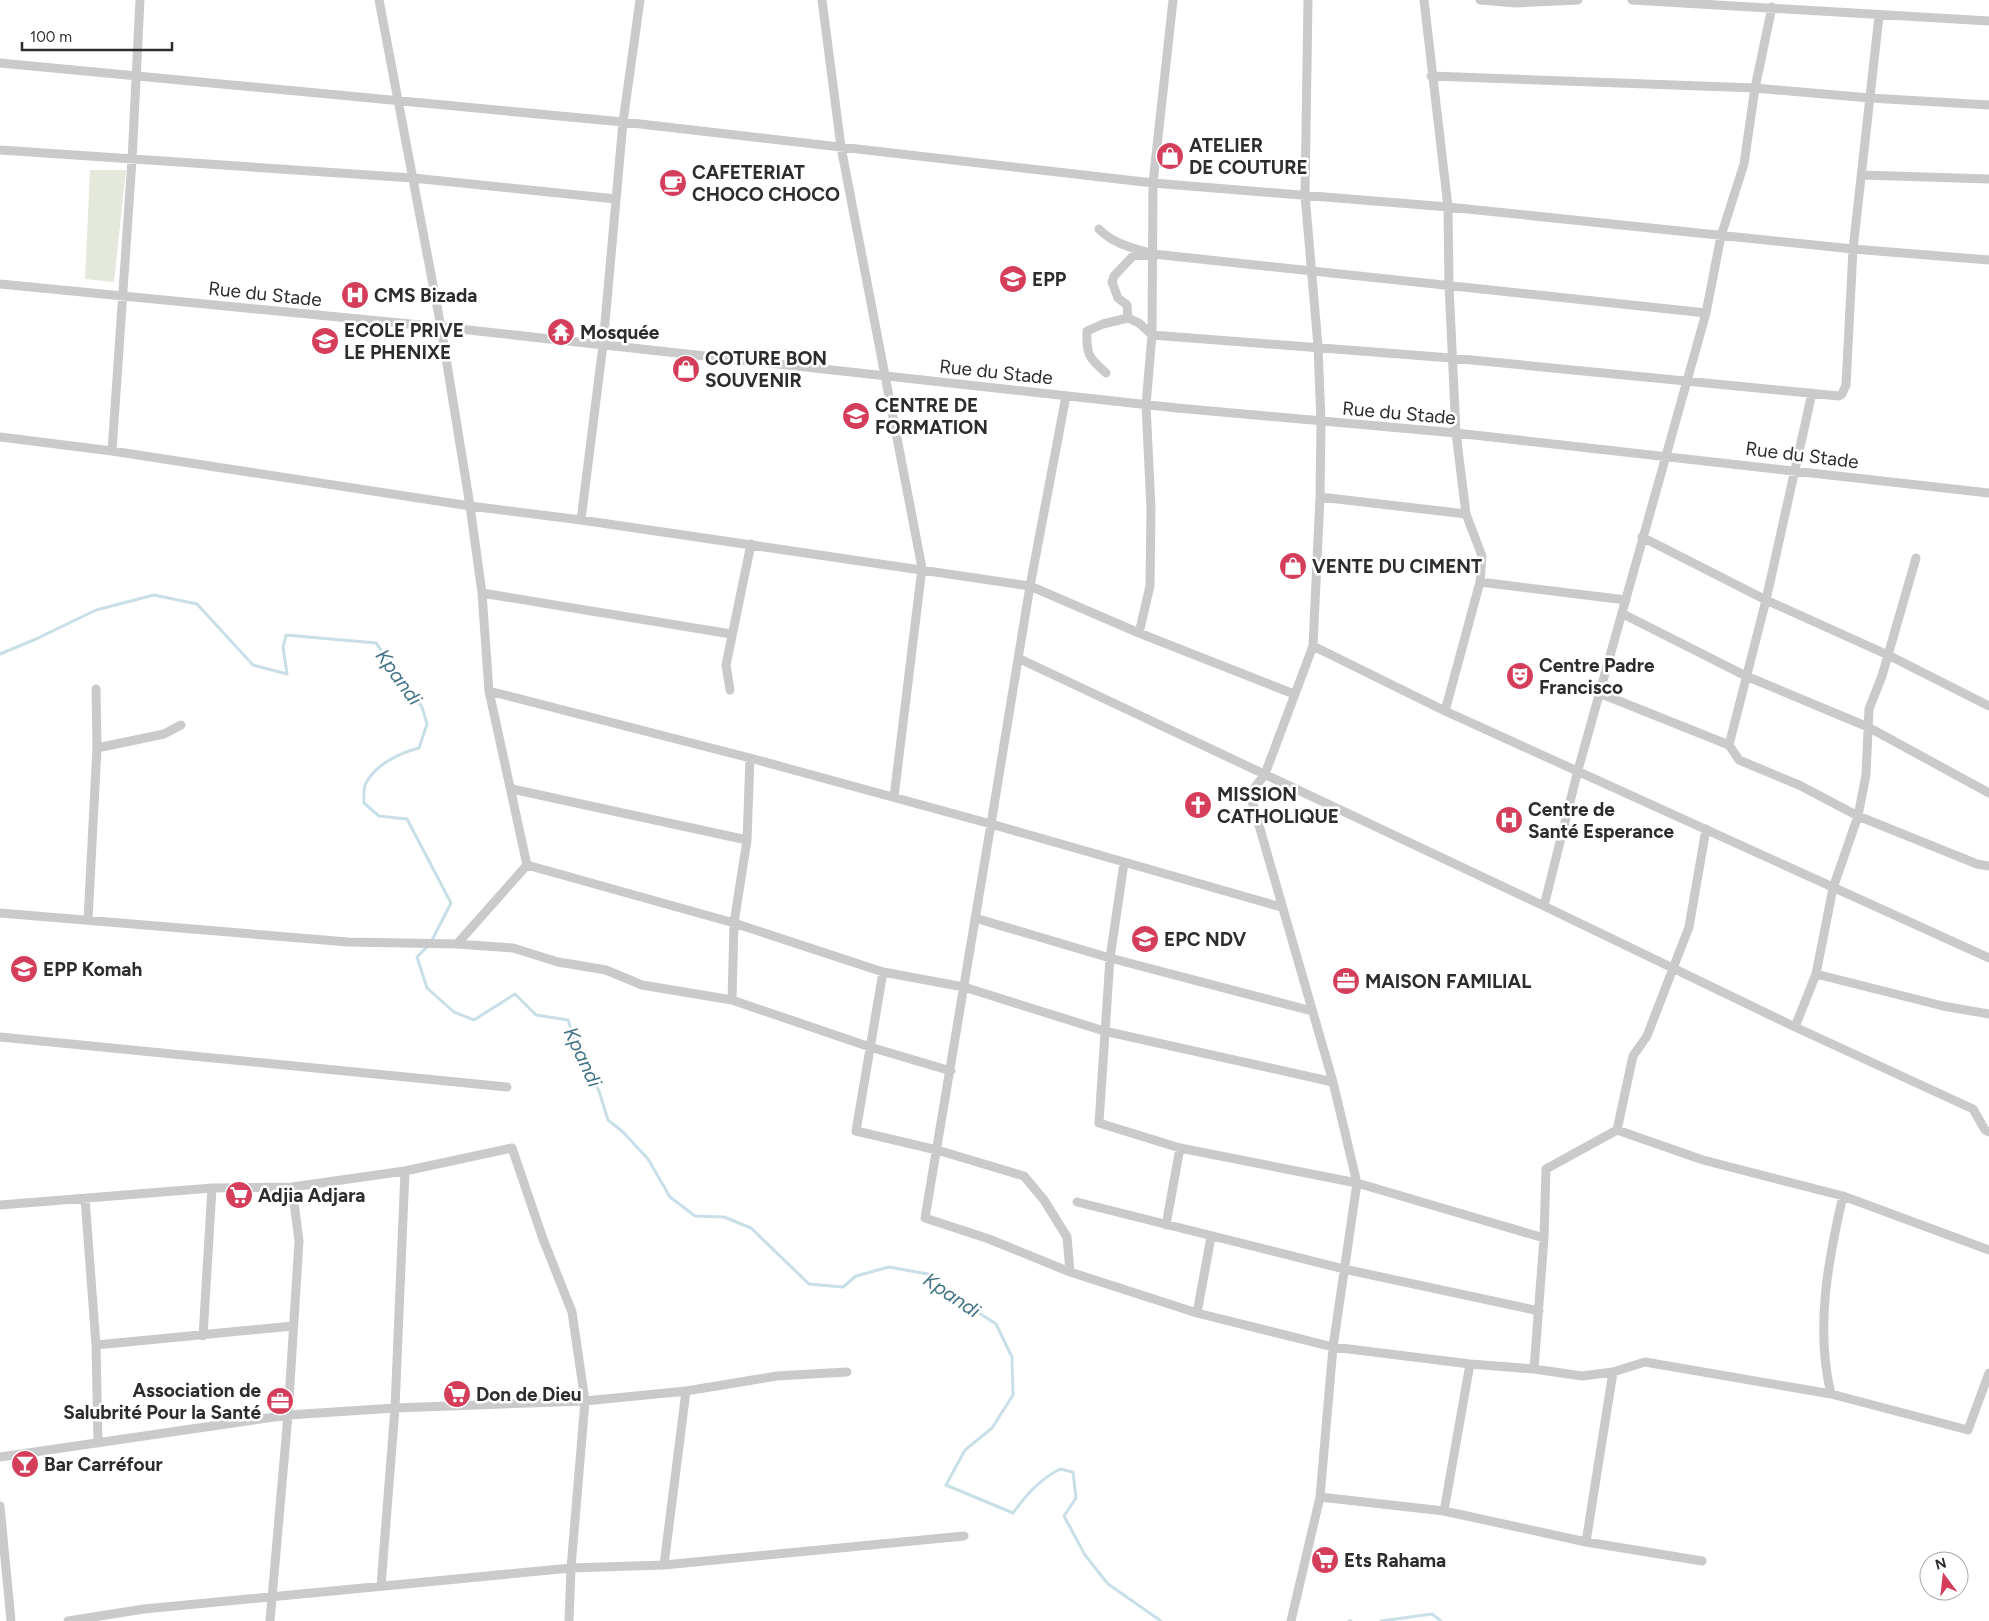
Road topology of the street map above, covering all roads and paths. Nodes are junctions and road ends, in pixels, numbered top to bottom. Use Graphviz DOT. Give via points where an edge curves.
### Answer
graph roads {
  1 [pos="140,0"];
  2 [pos="379,0"];
  3 [pos="640,0"];
  4 [pos="822,0"];
  5 [pos="1173,0"];
  6 [pos="1308,0"];
  7 [pos="1424,0"];
  8 [pos="1480,0"];
  9 [pos="1578,0"];
  10 [pos="1632,0"];
  11 [pos="1772,7"];
  12 [pos="1879,16"];
  13 [pos="1989,21"];
  14 [pos="0,63"];
  15 [pos="137,76"];
  16 [pos="1432,76"];
  17 [pos="1755,88"];
  18 [pos="1870,98"];
  19 [pos="398,101"];
  20 [pos="1989,105"];
  21 [pos="623,122"];
  22 [pos="841,147"];
  23 [pos="0,150"];
  24 [pos="132,160"];
  25 [pos="1862,174"];
  26 [pos="413,178"];
  27 [pos="1989,179"];
  28 [pos="1153,183"];
  29 [pos="1304,195"];
  30 [pos="616,199"];
  31 [pos="1448,207"];
  32 [pos="1098,229"];
  33 [pos="1721,236"];
  34 [pos="1853,249"];
  35 [pos="1153,254"];
  36 [pos="1989,260"];
  37 [pos="1311,270"];
  38 [pos="0,284"];
  39 [pos="1449,286"];
  40 [pos="123,296"];
  41 [pos="1706,313"];
  42 [pos="1128,318"];
  43 [pos="441,327"];
  44 [pos="1152,335"];
  45 [pos="603,345"];
  46 [pos="1318,346"];
  47 [pos="1451,358"];
  48 [pos="1106,373"];
  49 [pos="886,377"];
  50 [pos="1686,380"];
  51 [pos="1812,392"];
  52 [pos="1066,396"];
  53 [pos="1146,405"];
  54 [pos="1321,422"];
  55 [pos="1456,433"];
  56 [pos="0,437"];
  57 [pos="112,451"];
  58 [pos="1666,456"];
  59 [pos="1794,470"];
  60 [pos="1989,493"];
  61 [pos="1320,497"];
  62 [pos="470,506"];
  63 [pos="1466,514"];
  64 [pos="582,520"];
  65 [pos="1642,537"];
  66 [pos="751,544"];
  67 [pos="1916,558"];
  68 [pos="922,568"];
  69 [pos="1480,582"];
  70 [pos="1030,586"];
  71 [pos="482,593"];
  72 [pos="1626,600"];
  73 [pos="1766,600"];
  74 [pos="1623,614"];
  75 [pos="1139,632"];
  76 [pos="731,634"];
  77 [pos="1313,646"];
  78 [pos="1888,655"];
  79 [pos="1020,659"];
  80 [pos="1746,676"];
  81 [pos="96,689"];
  82 [pos="730,690"];
  83 [pos="489,691"];
  84 [pos="1599,693"];
  85 [pos="1294,694"];
  86 [pos="1989,706"];
  87 [pos="1445,711"];
  88 [pos="181,725"];
  89 [pos="1868,728"];
  90 [pos="1728,745"];
  91 [pos="97,748"];
  92 [pos="750,758"];
  93 [pos="1578,770"];
  94 [pos="1265,774"];
  95 [pos="512,789"];
  96 [pos="1989,793"];
  97 [pos="894,797"];
  98 [pos="1858,816"];
  99 [pos="990,824"];
  100 [pos="1706,829"];
  101 [pos="747,840"];
  102 [pos="1124,862"];
  103 [pos="527,866"];
  104 [pos="1989,866"];
  105 [pos="1834,888"];
  106 [pos="1544,906"];
  107 [pos="1281,907"];
  108 [pos="0,913"];
  109 [pos="975,918"];
  110 [pos="88,920"];
  111 [pos="734,923"];
  112 [pos="457,944"];
  113 [pos="1110,958"];
  114 [pos="1989,958"];
  115 [pos="1673,970"];
  116 [pos="883,972"];
  117 [pos="1816,974"];
  118 [pos="964,987"];
  119 [pos="732,1000"];
  120 [pos="1312,1011"];
  121 [pos="1989,1014"];
  122 [pos="1795,1028"];
  123 [pos="1104,1031"];
  124 [pos="0,1037"];
  125 [pos="870,1047"];
  126 [pos="951,1071"];
  127 [pos="1333,1082"];
  128 [pos="508,1087"];
  129 [pos="1617,1130"];
  130 [pos="1989,1132"];
  131 [pos="1180,1148"];
  132 [pos="937,1150"];
  133 [pos="405,1171"];
  134 [pos="1357,1183"];
  135 [pos="292,1186"];
  136 [pos="212,1188"];
  137 [pos="1843,1196"];
  138 [pos="85,1198"];
  139 [pos="1077,1202"];
  140 [pos="0,1206"];
  141 [pos="1166,1225"];
  142 [pos="1211,1237"];
  143 [pos="1544,1238"];
  144 [pos="1989,1250"];
  145 [pos="1344,1269"];
  146 [pos="1070,1272"];
  147 [pos="1539,1311"];
  148 [pos="1197,1313"];
  149 [pos="293,1326"];
  150 [pos="203,1336"];
  151 [pos="96,1345"];
  152 [pos="1334,1347"];
  153 [pos="1470,1364"];
  154 [pos="1534,1369"];
  155 [pos="847,1372"];
  156 [pos="1613,1372"];
  157 [pos="1989,1373"];
  158 [pos="686,1392"];
  159 [pos="1831,1394"];
  160 [pos="585,1401"];
  161 [pos="395,1408"];
  162 [pos="288,1415"];
  163 [pos="98,1443"];
  164 [pos="0,1457"];
  165 [pos="1320,1497"];
  166 [pos="0,1506"];
  167 [pos="1444,1510"];
  168 [pos="964,1536"];
  169 [pos="1586,1542"];
  170 [pos="1702,1560"];
  171 [pos="664,1565"];
  172 [pos="571,1568"];
  173 [pos="381,1586"];
  174 [pos="274,1597"];
  175 [pos="1292,1619"];
  176 [pos="11,1621"];
  177 [pos="68,1621"];
  178 [pos="270,1621"];
  179 [pos="569,1621"];
  1 -- 15 [label="street"];
  2 -- 19 [label="street"];
  3 -- 21 [label="street"];
  4 -- 22 [label="street"];
  5 -- 28 [label="street"];
  6 -- 29 [label="street"];
  7 -- 16 [label="street"];
  8 -- 9 [label="street" via="1516,3"];
  10 -- 11 [label="street"];
  11 -- 12 [label="street"];
  11 -- 17 [label="street"];
  12 -- 13 [label="street"];
  12 -- 18 [label="street"];
  14 -- 15 [label="street"];
  15 -- 19 [label="street"];
  15 -- 24 [label="street"];
  16 -- 17 [label="street"];
  16 -- 31 [label="street"];
  17 -- 18 [label="street"];
  17 -- 33 [label="street" via="1744,164"];
  18 -- 20 [label="street"];
  18 -- 25 [label="street"];
  19 -- 21 [label="street"];
  19 -- 26 [label="street"];
  21 -- 22 [label="street"];
  21 -- 30 [label="street"];
  22 -- 28 [label="street"];
  22 -- 49 [label="street"];
  23 -- 24 [label="street"];
  24 -- 26 [label="street"];
  24 -- 40 [label="street"];
  25 -- 27 [label="street"];
  25 -- 34 [label="street"];
  26 -- 30 [label="street"];
  26 -- 43 [label="street"];
  28 -- 29 [label="street"];
  28 -- 35 [label="street"];
  29 -- 31 [label="street"];
  29 -- 37 [label="street"];
  30 -- 45 [label="street"];
  31 -- 33 [label="street"];
  31 -- 39 [label="street"];
  32 -- 35 [label="street" via="1106,237"];
  33 -- 34 [label="street"];
  33 -- 41 [label="street"];
  34 -- 36 [label="street"];
  34 -- 51 [label="street" via="1846,385 1838,396"];
  35 -- 37 [label="street"];
  35 -- 42 [label="street" via="1133,256 1114,276 1112,282 1118,298 1127,305"];
  35 -- 44 [label="street"];
  37 -- 39 [label="street"];
  37 -- 46 [label="street"];
  38 -- 40 [label="street, Rue du Stade"];
  39 -- 41 [label="street"];
  39 -- 47 [label="street"];
  40 -- 43 [label="street, Rue du Stade"];
  40 -- 57 [label="street"];
  41 -- 50 [label="street"];
  42 -- 44 [label="street"];
  42 -- 48 [label="street" via="1087,331 1086,346 1090,359"];
  43 -- 45 [label="street, Rue du Stade"];
  43 -- 62 [label="street"];
  44 -- 46 [label="street"];
  44 -- 53 [label="street"];
  45 -- 49 [label="street, Rue du Stade"];
  45 -- 64 [label="street"];
  46 -- 47 [label="street"];
  46 -- 54 [label="street"];
  47 -- 50 [label="street"];
  47 -- 55 [label="street"];
  49 -- 52 [label="street, Rue du Stade"];
  49 -- 68 [label="street"];
  50 -- 51 [label="street"];
  50 -- 58 [label="street"];
  51 -- 59 [label="street"];
  52 -- 53 [label="street, Rue du Stade"];
  52 -- 70 [label="street"];
  53 -- 54 [label="street, Rue du Stade"];
  53 -- 75 [label="street" via="1151,509 1150,586"];
  54 -- 55 [label="street, Rue du Stade"];
  54 -- 61 [label="street"];
  55 -- 58 [label="street, Rue du Stade"];
  55 -- 63 [label="street"];
  56 -- 57 [label="street"];
  57 -- 62 [label="street"];
  58 -- 59 [label="street, Rue du Stade"];
  58 -- 65 [label="street"];
  59 -- 60 [label="street, Rue du Stade"];
  59 -- 73 [label="street"];
  61 -- 63 [label="street"];
  61 -- 77 [label="street"];
  62 -- 64 [label="street"];
  62 -- 71 [label="street"];
  63 -- 69 [label="street" via="1482,556"];
  64 -- 66 [label="street"];
  65 -- 72 [label="street"];
  65 -- 73 [label="street"];
  66 -- 68 [label="street"];
  66 -- 76 [label="street"];
  67 -- 78 [label="street"];
  68 -- 70 [label="street"];
  68 -- 97 [label="street"];
  69 -- 72 [label="street"];
  69 -- 87 [label="street"];
  70 -- 75 [label="street"];
  70 -- 79 [label="street"];
  71 -- 76 [label="street"];
  71 -- 83 [label="street"];
  72 -- 74 [label="street"];
  73 -- 78 [label="street"];
  73 -- 80 [label="street"];
  74 -- 80 [label="street"];
  74 -- 84 [label="street"];
  75 -- 85 [label="street"];
  76 -- 82 [label="street" via="725,673"];
  77 -- 85 [label="street"];
  77 -- 87 [label="street"];
  78 -- 86 [label="street"];
  78 -- 89 [label="street" via="1869,709"];
  79 -- 94 [label="street"];
  79 -- 99 [label="street"];
  80 -- 89 [label="street"];
  80 -- 90 [label="street"];
  81 -- 91 [label="street"];
  83 -- 92 [label="street"];
  83 -- 95 [label="street"];
  84 -- 90 [label="street"];
  84 -- 93 [label="street"];
  85 -- 94 [label="street"];
  87 -- 93 [label="street"];
  88 -- 91 [label="street" via="164,734"];
  89 -- 96 [label="street"];
  89 -- 98 [label="street" via="1866,775"];
  90 -- 98 [label="street" via="1739,760 1799,785"];
  91 -- 110 [label="street"];
  92 -- 97 [label="street"];
  92 -- 101 [label="street"];
  93 -- 100 [label="street"];
  93 -- 106 [label="street"];
  94 -- 106 [label="street"];
  94 -- 107 [label="street" via="1250,794"];
  95 -- 101 [label="street"];
  95 -- 103 [label="street"];
  97 -- 99 [label="street"];
  98 -- 104 [label="street"];
  98 -- 105 [label="street"];
  99 -- 102 [label="street"];
  99 -- 109 [label="street"];
  100 -- 105 [label="street"];
  100 -- 115 [label="street" via="1689,927"];
  101 -- 111 [label="street"];
  102 -- 107 [label="street"];
  102 -- 113 [label="street"];
  103 -- 111 [label="street"];
  103 -- 112 [label="street"];
  105 -- 114 [label="street"];
  105 -- 117 [label="street"];
  106 -- 115 [label="street"];
  107 -- 120 [label="street"];
  108 -- 110 [label="street"];
  109 -- 113 [label="street"];
  109 -- 118 [label="street"];
  110 -- 112 [label="street" via="348,942"];
  111 -- 116 [label="street"];
  111 -- 119 [label="street"];
  112 -- 119 [label="street" via="513,948 558,962 606,970 642,985"];
  113 -- 120 [label="street"];
  113 -- 123 [label="street"];
  115 -- 122 [label="street"];
  115 -- 129 [label="street" via="1647,1036 1633,1056"];
  116 -- 118 [label="street"];
  116 -- 125 [label="street"];
  117 -- 121 [label="street" via="1943,1006"];
  117 -- 122 [label="street"];
  118 -- 123 [label="street"];
  118 -- 126 [label="street"];
  119 -- 125 [label="street"];
  120 -- 127 [label="street"];
  122 -- 130 [label="street" via="1973,1109"];
  123 -- 127 [label="street"];
  123 -- 131 [label="street" via="1099,1123"];
  124 -- 128 [label="street"];
  125 -- 126 [label="street"];
  125 -- 132 [label="street" via="856,1131"];
  126 -- 132 [label="street"];
  127 -- 134 [label="street"];
  129 -- 137 [label="street" via="1702,1160"];
  129 -- 143 [label="street" via="1546,1170"];
  131 -- 134 [label="street"];
  131 -- 141 [label="street"];
  132 -- 146 [label="street" via="1024,1176 1044,1200 1067,1238"];
  132 -- 146 [label="street" via="925,1218 989,1239"];
  133 -- 135 [label="street"];
  133 -- 160 [label="street" via="512,1148 572,1312"];
  133 -- 161 [label="street"];
  134 -- 143 [label="street"];
  134 -- 145 [label="street"];
  135 -- 136 [label="street"];
  135 -- 149 [label="street" via="299,1240"];
  136 -- 138 [label="street"];
  136 -- 150 [label="street"];
  137 -- 144 [label="street"];
  137 -- 159 [label="street" via="1830,1248 1826,1286 1824,1367"];
  138 -- 140 [label="street"];
  138 -- 151 [label="street"];
  139 -- 141 [label="street"];
  141 -- 142 [label="street"];
  142 -- 145 [label="street"];
  142 -- 148 [label="street"];
  143 -- 147 [label="street"];
  145 -- 147 [label="street"];
  145 -- 152 [label="street"];
  146 -- 148 [label="street"];
  147 -- 154 [label="street"];
  148 -- 152 [label="street"];
  149 -- 150 [label="street"];
  149 -- 162 [label="street"];
  150 -- 151 [label="street"];
  151 -- 163 [label="street"];
  152 -- 153 [label="street"];
  152 -- 165 [label="street"];
  153 -- 154 [label="street"];
  153 -- 167 [label="street"];
  154 -- 156 [label="street" via="1582,1376"];
  155 -- 158 [label="street" via="776,1376"];
  156 -- 159 [label="street" via="1645,1362"];
  156 -- 169 [label="street"];
  157 -- 159 [label="street" via="1968,1430"];
  158 -- 160 [label="street"];
  158 -- 171 [label="street"];
  160 -- 161 [label="street"];
  160 -- 172 [label="street"];
  161 -- 162 [label="street"];
  161 -- 173 [label="street"];
  162 -- 163 [label="street"];
  162 -- 174 [label="street"];
  163 -- 164 [label="street"];
  165 -- 167 [label="street"];
  165 -- 175 [label="street"];
  166 -- 176 [label="street"];
  167 -- 169 [label="street"];
  168 -- 171 [label="street"];
  169 -- 170 [label="street"];
  171 -- 172 [label="street"];
  172 -- 173 [label="street"];
  172 -- 179 [label="street"];
  173 -- 174 [label="street"];
  174 -- 177 [label="street" via="144,1609"];
  174 -- 178 [label="street"];
}
